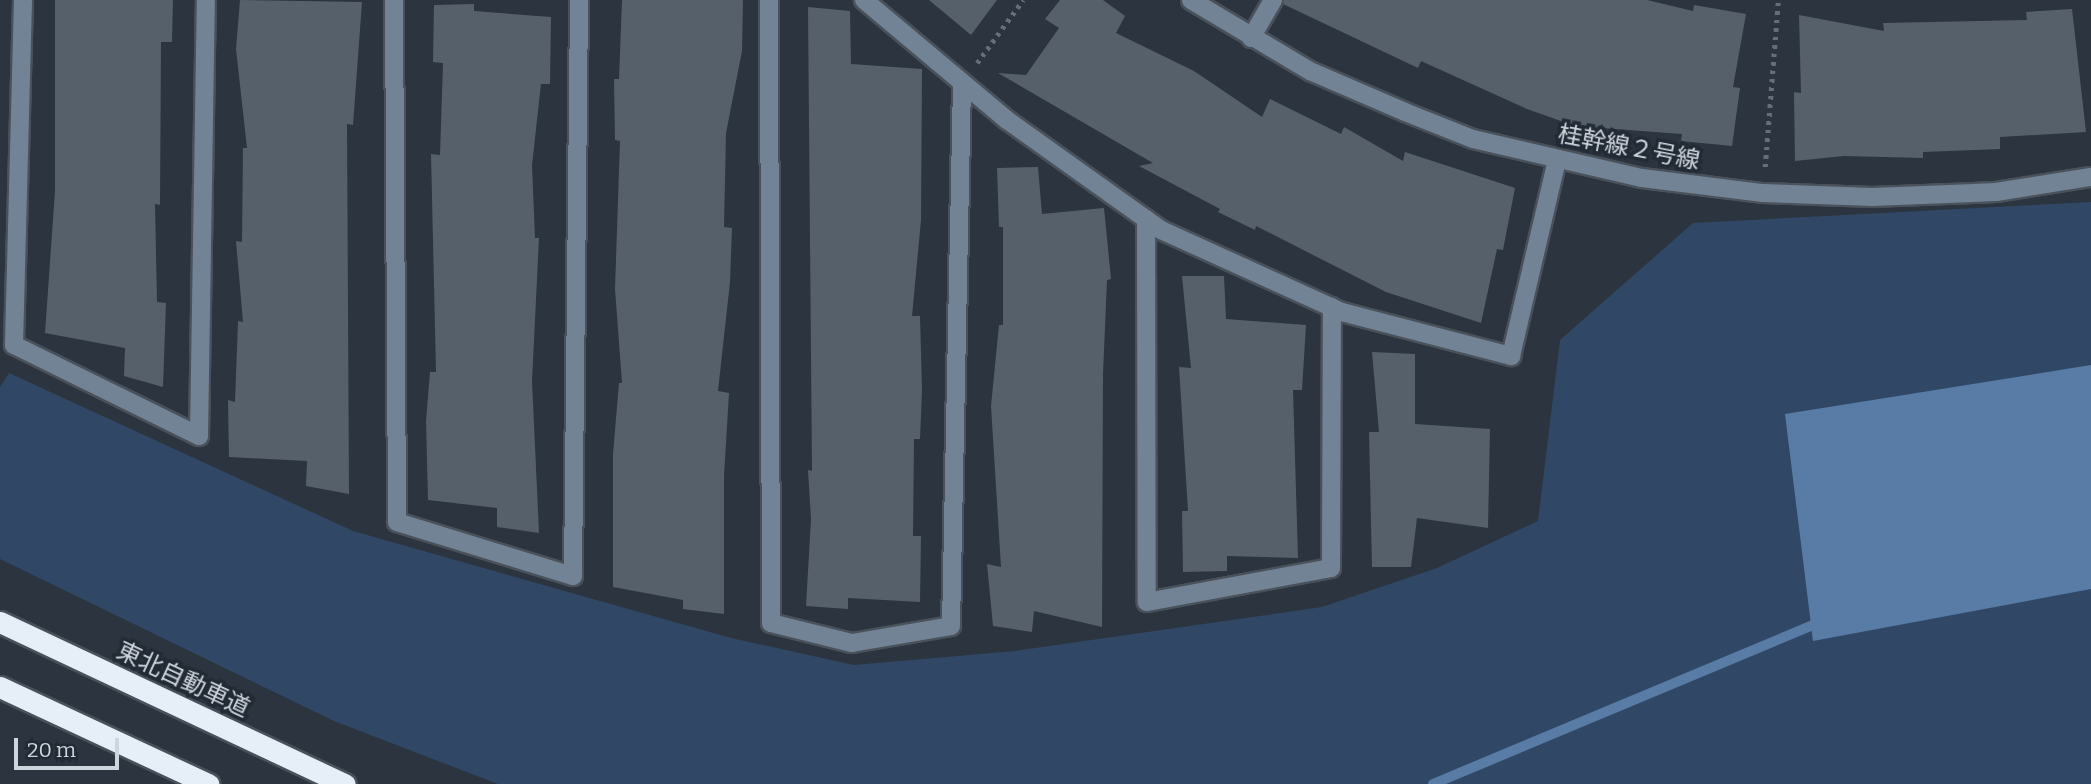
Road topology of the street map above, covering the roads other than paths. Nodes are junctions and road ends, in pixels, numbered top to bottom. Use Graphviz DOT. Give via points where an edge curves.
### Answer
graph roads {
  1 [pos="23,0"];
  2 [pos="206,0"];
  3 [pos="394,0"];
  4 [pos="579,0"];
  5 [pos="769,0"];
  6 [pos="864,0"];
  7 [pos="1191,0"];
  8 [pos="1273,0"];
  9 [pos="1251,38"];
  10 [pos="962,83"];
  11 [pos="1557,159"];
  12 [pos="2091,177"];
  13 [pos="1146,219"];
  14 [pos="1332,307"];
  15 [pos="0,622"];
  16 [pos="0,687"];
  17 [pos="208,784"];
  18 [pos="345,784"];
  1 -- 2 [label="street" via="14,345 199,436"];
  3 -- 4 [label="street" via="397,522 573,576"];
  5 -- 10 [label="street" via="771,623 852,643 951,626"];
  6 -- 10 [label="street"];
  7 -- 9 [label="street, 桂幹線２号線"];
  8 -- 9 [label="street"];
  9 -- 11 [label="street, 桂幹線２号線" via="1310,71 1473,139"];
  10 -- 13 [label="street"];
  11 -- 12 [label="street, 桂幹線２号線" via="1642,178 1763,193 1996,192"];
  11 -- 14 [label="street" via="1511,356"];
  13 -- 14 [label="street"];
  13 -- 14 [label="street" via="1147,602 1331,568"];
  15 -- 18 [label="highway, 東北自動車道"];
  16 -- 17 [label="highway"];
}
